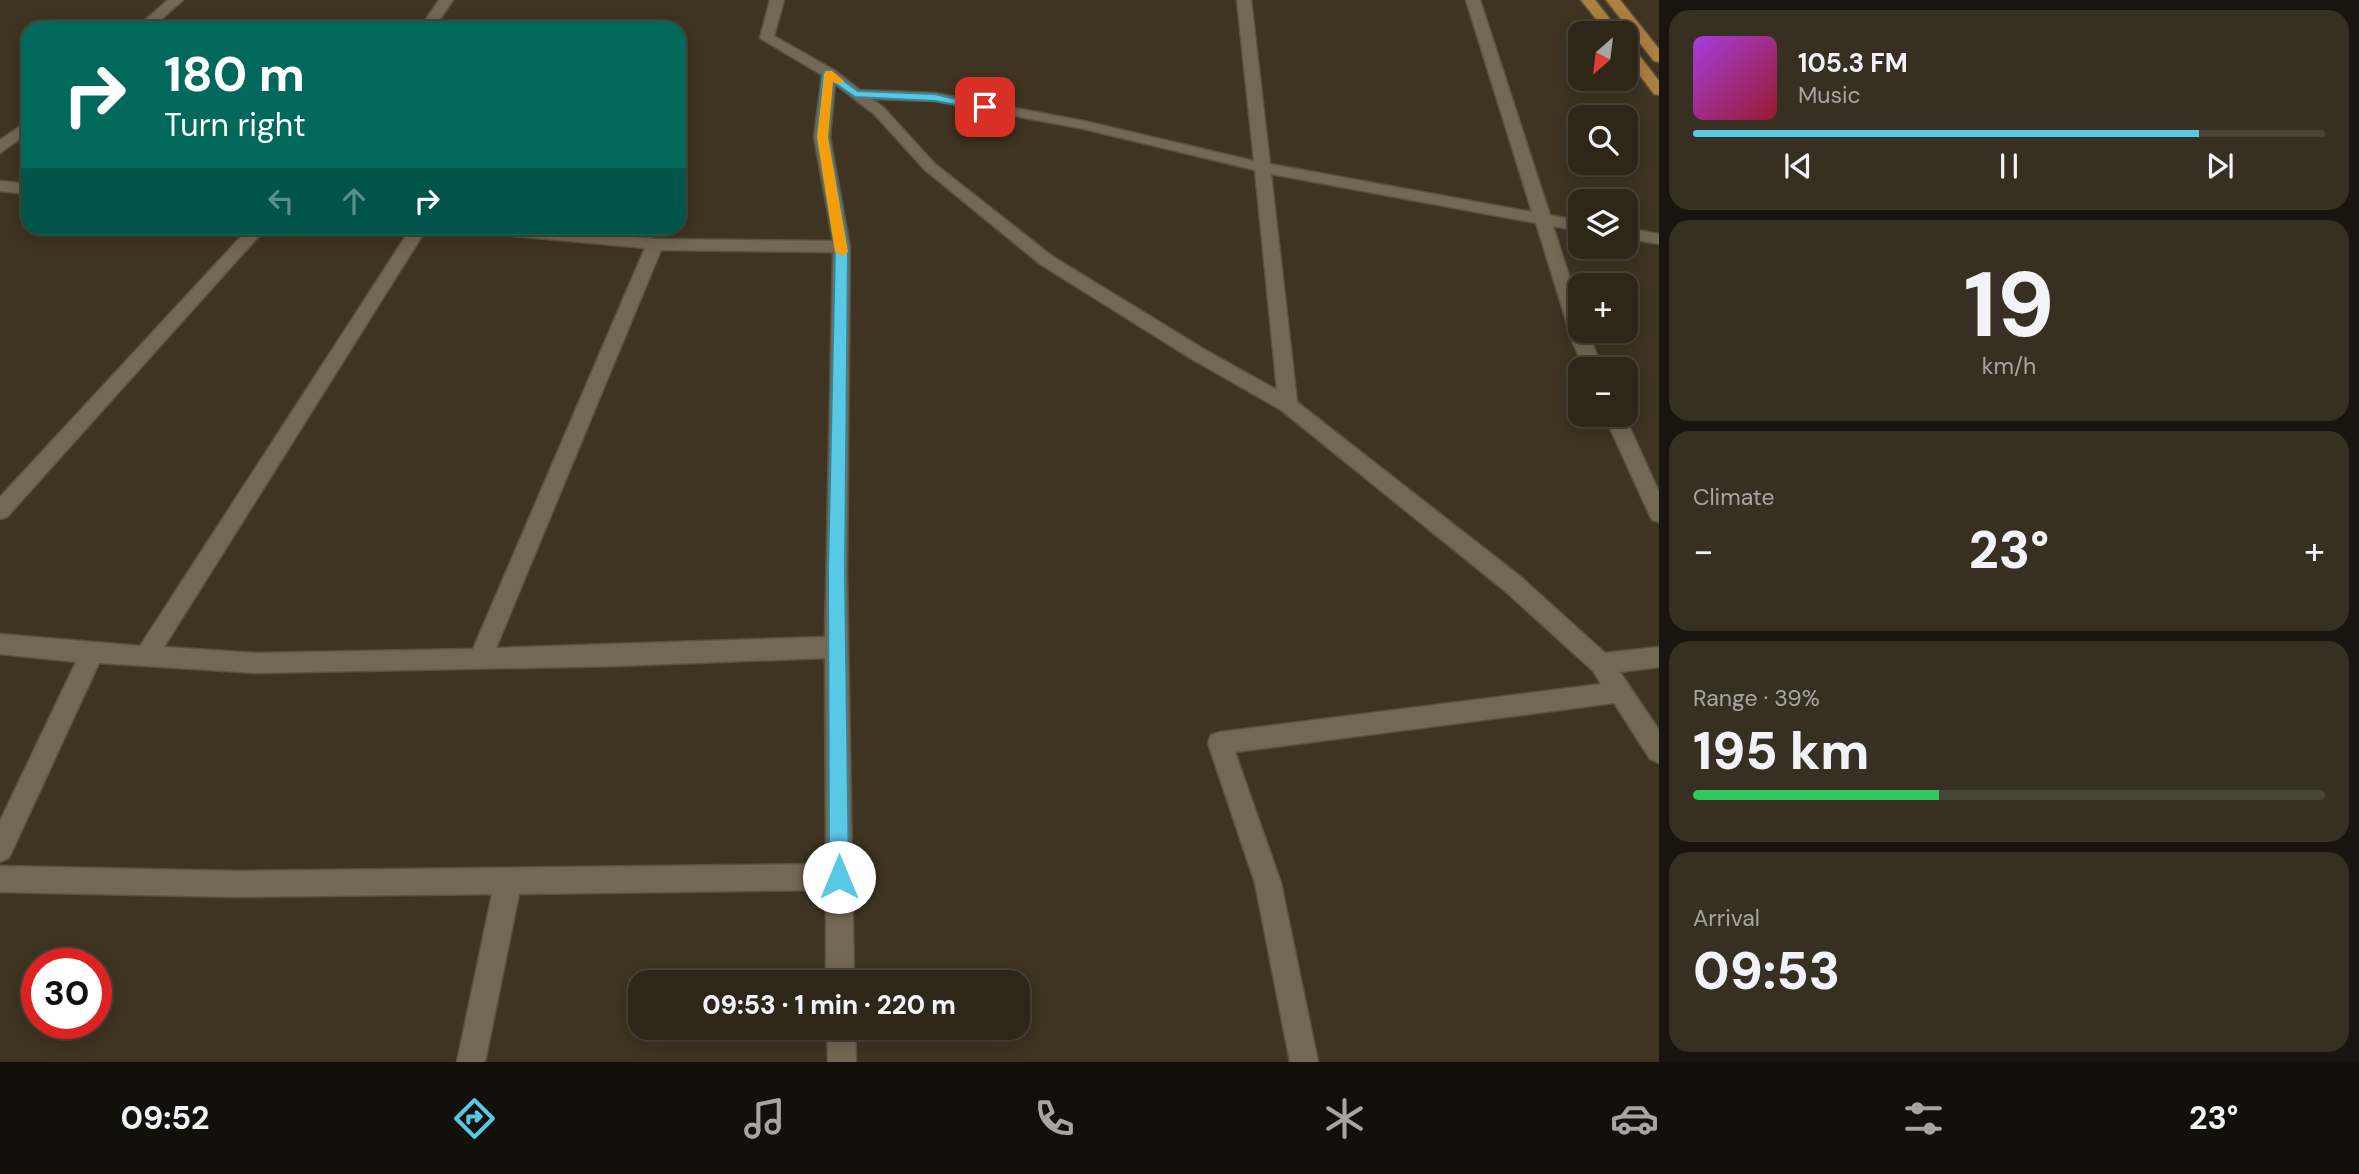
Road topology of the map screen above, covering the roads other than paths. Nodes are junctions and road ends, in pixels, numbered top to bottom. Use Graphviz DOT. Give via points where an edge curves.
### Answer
graph roads {
  1 [pos="176,0"];
  2 [pos="446,0"];
  3 [pos="777,0"];
  4 [pos="1244,0"];
  5 [pos="1473,0"];
  6 [pos="1588,0"];
  7 [pos="1613,0"];
  8 [pos="151,21"];
  9 [pos="432,21"];
  10 [pos="1605,21"];
  11 [pos="1658,56"];
  12 [pos="1638,64"];
  13 [pos="829,73"];
  14 [pos="1659,91"];
  15 [pos="855,94"];
  16 [pos="21,131"];
  17 [pos="0,148"];
  18 [pos="1264,168"];
  19 [pos="0,186"];
  20 [pos="21,188"];
  21 [pos="1541,219"];
  22 [pos="1568,224"];
  23 [pos="252,235"];
  24 [pos="415,235"];
  25 [pos="557,235"];
  26 [pos="1638,235"];
  27 [pos="1659,239"];
  28 [pos="655,244"];
  29 [pos="842,247"];
  30 [pos="1588,357"];
  31 [pos="1288,405"];
  32 [pos="1619,427"];
  33 [pos="0,511"];
  34 [pos="1659,514"];
  35 [pos="0,644"];
  36 [pos="837,647"];
  37 [pos="92,653"];
  38 [pos="146,656"];
  39 [pos="1659,657"];
  40 [pos="480,659"];
  41 [pos="1601,664"];
  42 [pos="1619,692"];
  43 [pos="1659,751"];
  44 [pos="0,849"];
  45 [pos="839,877"];
  46 [pos="0,879"];
  47 [pos="508,881"];
  48 [pos="841,970"];
  49 [pos="841,1040"];
  50 [pos="471,1062"];
  51 [pos="842,1062"];
  52 [pos="1304,1062"];
  1 -- 8 [label="street"];
  2 -- 9 [label="street"];
  3 -- 13 [label="street" via="767,38"];
  4 -- 18 [label="street"];
  5 -- 21 [label="street"];
  6 -- 10 [label="main road"];
  7 -- 11 [label="main road"];
  12 -- 14 [label="main road"];
  13 -- 15 [label="street"];
  13 -- 29 [label="street" via="822,137"];
  15 -- 18 [label="street" via="949,100 1084,125"];
  15 -- 31 [label="street" via="879,111 930,167 1046,260"];
  16 -- 17 [label="street"];
  18 -- 21 [label="street"];
  18 -- 31 [label="street"];
  19 -- 20 [label="street"];
  21 -- 22 [label="street"];
  21 -- 30 [label="street"];
  23 -- 33 [label="street"];
  24 -- 38 [label="street"];
  25 -- 28 [label="street"];
  26 -- 27 [label="street"];
  28 -- 29 [label="street"];
  28 -- 40 [label="street"];
  29 -- 36 [label="street"];
  31 -- 41 [label="street" via="1513,584"];
  32 -- 34 [label="street"];
  35 -- 37 [label="street"];
  36 -- 40 [label="street"];
  36 -- 45 [label="street"];
  37 -- 38 [label="street"];
  37 -- 44 [label="street"];
  38 -- 40 [label="street" via="256,663"];
  39 -- 41 [label="street"];
  41 -- 42 [label="street"];
  42 -- 43 [label="street"];
  42 -- 52 [label="street" via="1220,743 1268,883"];
  45 -- 47 [label="street"];
  45 -- 48 [label="street"];
  46 -- 47 [label="street" via="237,884"];
  47 -- 50 [label="street"];
  49 -- 51 [label="street"];
}
